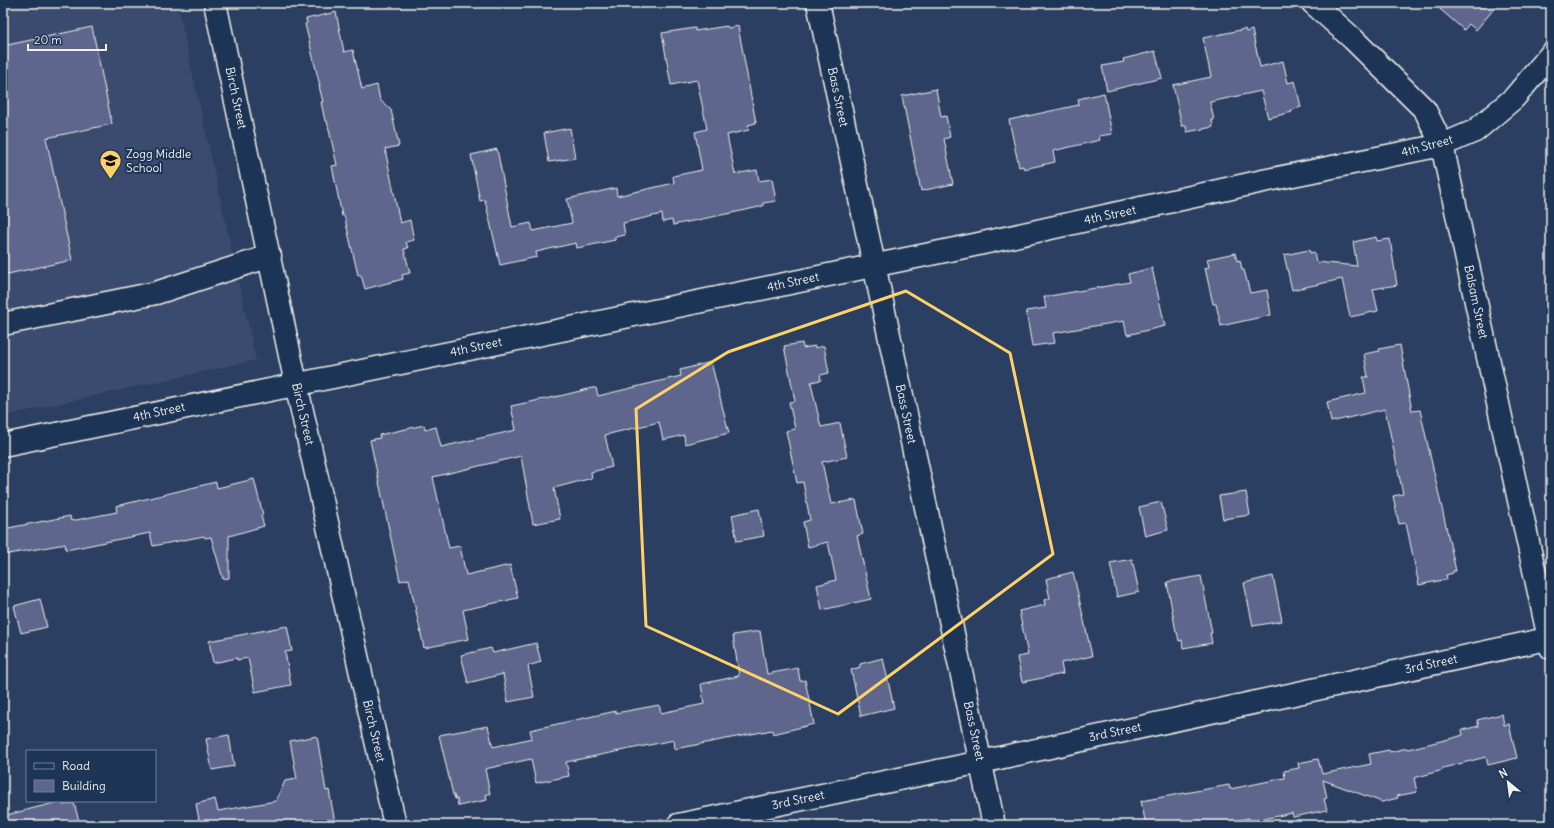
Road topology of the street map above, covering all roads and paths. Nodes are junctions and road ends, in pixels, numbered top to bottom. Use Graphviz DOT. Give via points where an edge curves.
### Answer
graph roads {
  1 [pos="215,3"];
  2 [pos="818,3"];
  3 [pos="1314,3"];
  4 [pos="1551,54"];
  5 [pos="1442,145"];
  6 [pos="270,256"];
  7 [pos="874,266"];
  8 [pos="3,324"];
  9 [pos="296,384"];
  10 [pos="3,445"];
  11 [pos="1550,641"];
  12 [pos="980,762"];
  13 [pos="395,825"];
  14 [pos="678,825"];
  15 [pos="994,825"];
  1 -- 6 [label="street, Birch Street"];
  2 -- 7 [label="street, Bass Street"];
  3 -- 5 [label="street, Balsam Street" via="1425,110"];
  4 -- 5 [label="street, 4th Street" via="1514,98 1475,131"];
  5 -- 7 [label="street, 4th Street" via="1263,181"];
  5 -- 11 [label="street, Balsam Street"];
  6 -- 8 [label="street" via="156,293"];
  6 -- 9 [label="street, Birch Street"];
  7 -- 9 [label="street, 4th Street"];
  7 -- 12 [label="street, Bass Street"];
  9 -- 10 [label="street, 4th Street"];
  9 -- 13 [label="street, Birch Street"];
  11 -- 12 [label="street, 3rd Street"];
  12 -- 14 [label="street, 3rd Street"];
  12 -- 15 [label="street, Bass Street"];
}
